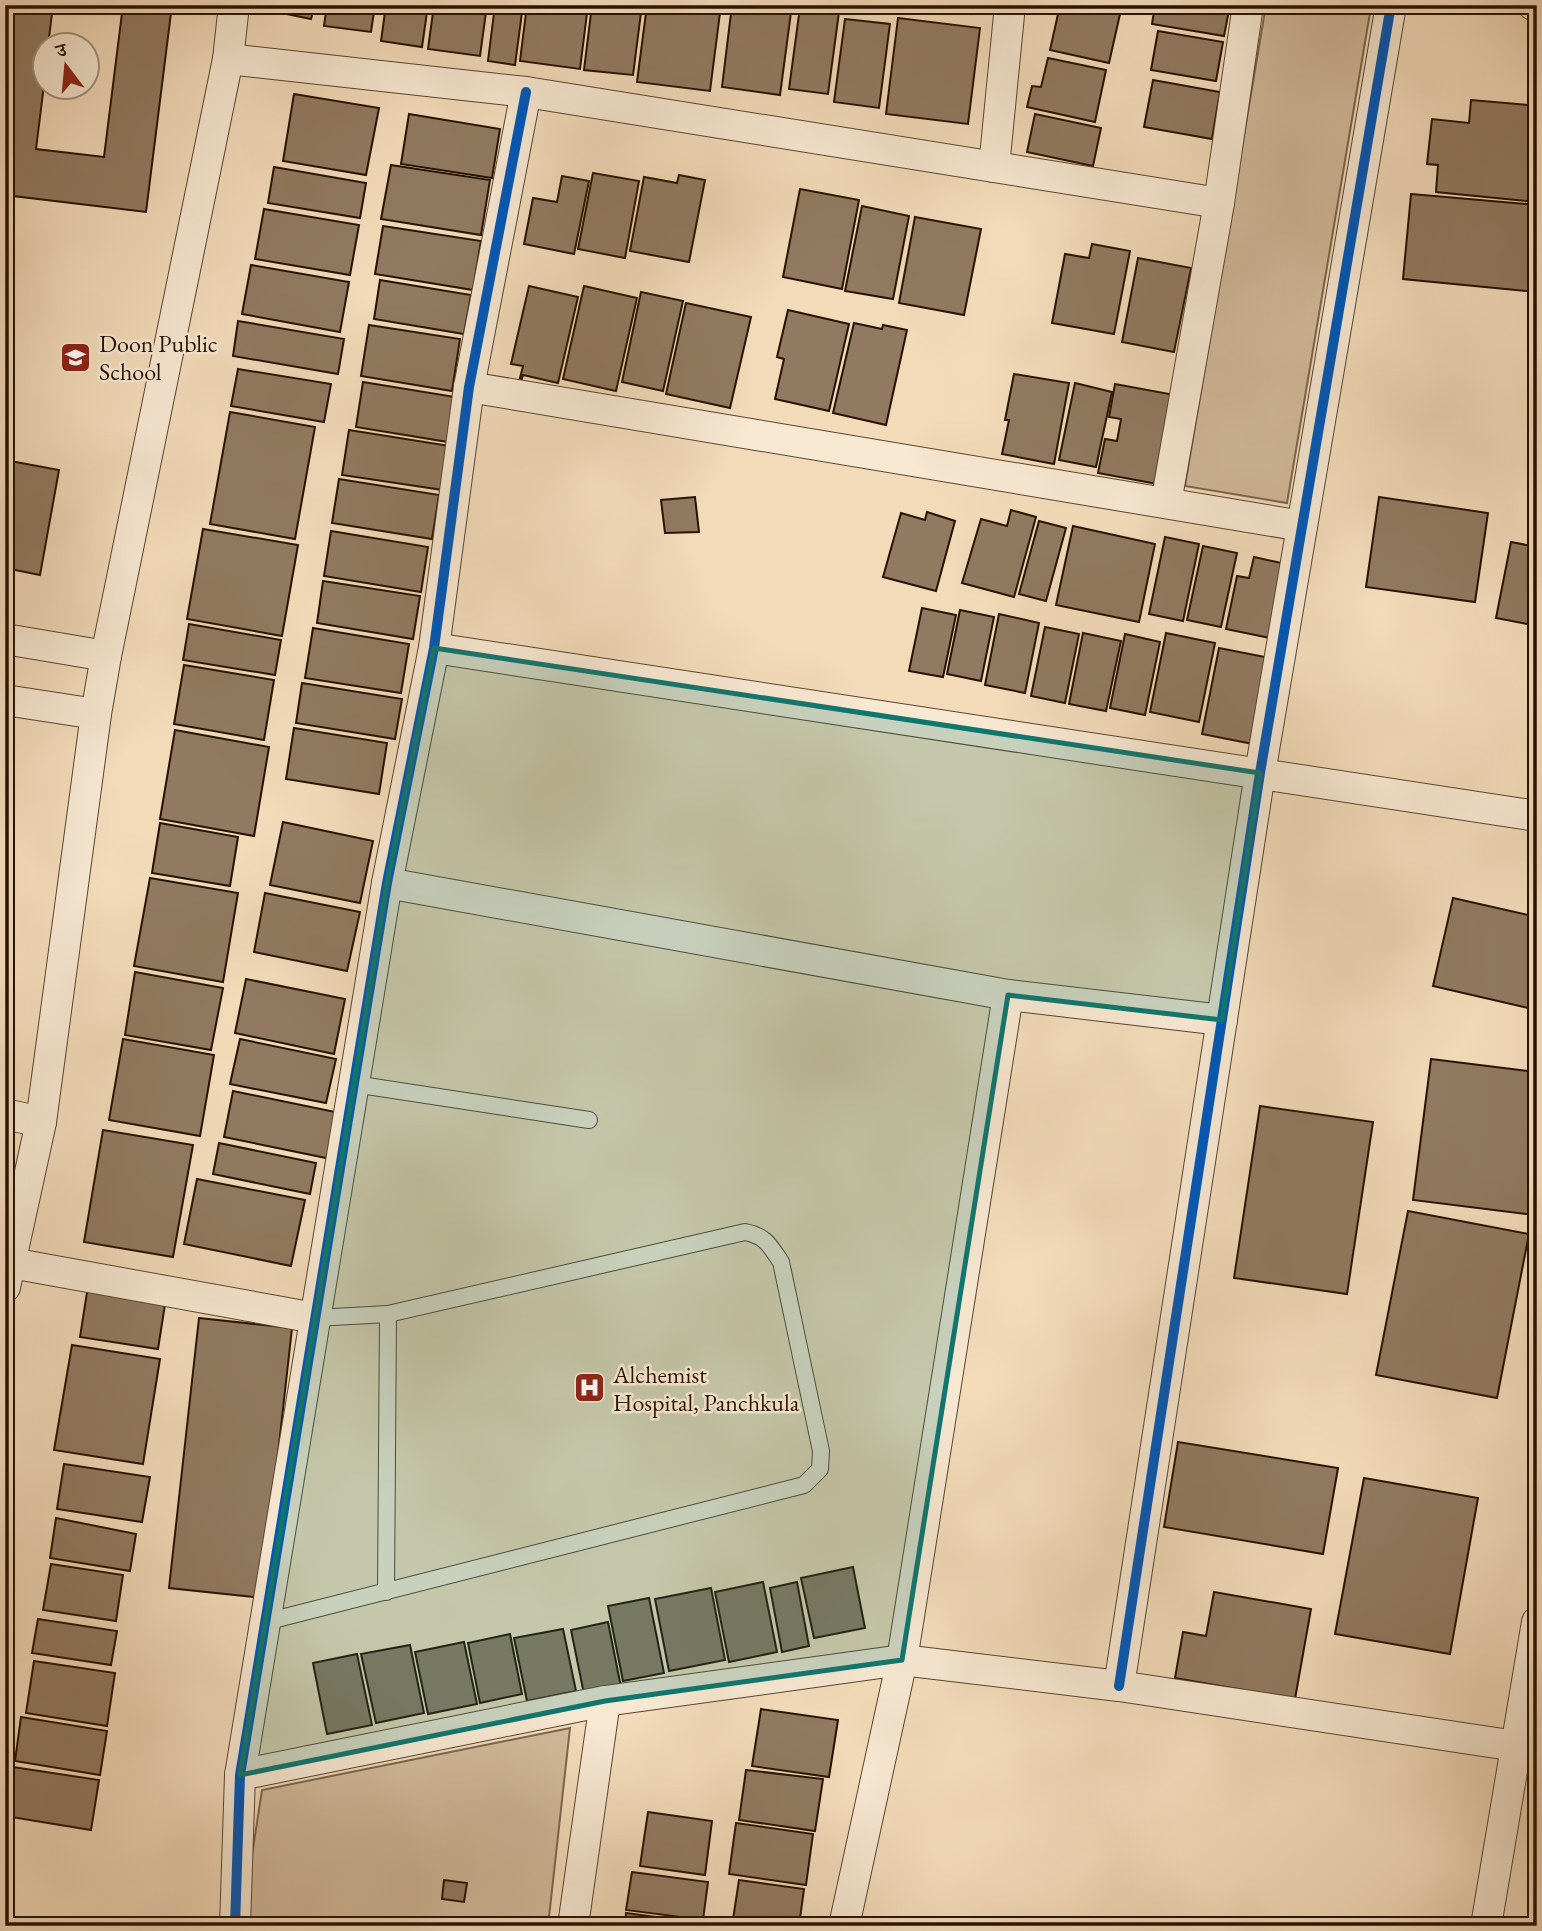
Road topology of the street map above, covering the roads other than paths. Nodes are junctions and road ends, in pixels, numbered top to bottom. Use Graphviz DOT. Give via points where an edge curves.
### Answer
graph roads {
  1 [pos="234,5"];
  2 [pos="1010,5"];
  3 [pos="1248,5"];
  4 [pos="1391,5"];
  5 [pos="228,59"];
  6 [pos="526,92"];
  7 [pos="994,167"];
  8 [pos="1219,203"];
  9 [pos="469,387"];
  10 [pos="1166,503"];
  11 [pos="1302,526"];
  12 [pos="5,639"];
  13 [pos="434,648"];
  14 [pos="106,656"];
  15 [pos="5,700"];
  16 [pos="96,714"];
  17 [pos="1260,773"];
  18 [pos="1537,816"];
  19 [pos="387,883"];
  20 [pos="1008,995"];
  21 [pos="1222,1020"];
  22 [pos="354,1084"];
  23 [pos="5,1114"];
  24 [pos="589,1119"];
  25 [pos="41,1122"];
  26 [pos="8,1275"];
  27 [pos="388,1314"];
  28 [pos="315,1318"];
  29 [pos="386,1592"];
  30 [pos="265,1622"];
  31 [pos="1537,1622"];
  32 [pos="902,1660"];
  33 [pos="1119,1686"];
  34 [pos="605,1701"];
  35 [pos="1516,1746"];
  36 [pos="240,1775"];
  37 [pos="236,1926"];
  38 [pos="573,1926"];
  39 [pos="844,1926"];
  40 [pos="1486,1926"];
  1 -- 5 [label="street"];
  2 -- 7 [label="street"];
  3 -- 8 [label="street"];
  4 -- 11 [label="street"];
  5 -- 6 [label="street"];
  5 -- 14 [label="street"];
  6 -- 7 [label="street"];
  6 -- 9 [label="street"];
  7 -- 8 [label="street"];
  8 -- 10 [label="street"];
  9 -- 10 [label="street"];
  9 -- 13 [label="street"];
  10 -- 11 [label="street"];
  11 -- 17 [label="street"];
  12 -- 14 [label="street"];
  13 -- 17 [label="street"];
  13 -- 19 [label="street"];
  14 -- 16 [label="street"];
  15 -- 16 [label="street"];
  16 -- 25 [label="street"];
  17 -- 18 [label="street"];
  17 -- 21 [label="street"];
  19 -- 20 [label="street"];
  19 -- 22 [label="street"];
  20 -- 21 [label="street"];
  20 -- 32 [label="street"];
  21 -- 33 [label="street"];
  22 -- 24 [label="lane"];
  22 -- 28 [label="street"];
  23 -- 25 [label="street"];
  25 -- 26 [label="street"];
  26 -- 28 [label="street"];
  27 -- 28 [label="lane"];
  27 -- 29 [label="lane"];
  27 -- 29 [label="lane" via="745,1232 757,1234 781,1262 821,1451 820,1469 804,1485"];
  28 -- 30 [label="street"];
  29 -- 30 [label="lane"];
  30 -- 36 [label="street"];
  31 -- 35 [label="street"];
  32 -- 33 [label="street"];
  32 -- 34 [label="street"];
  32 -- 39 [label="street"];
  33 -- 35 [label="street"];
  34 -- 36 [label="street"];
  34 -- 38 [label="street"];
  35 -- 40 [label="street"];
  36 -- 37 [label="street"];
}
